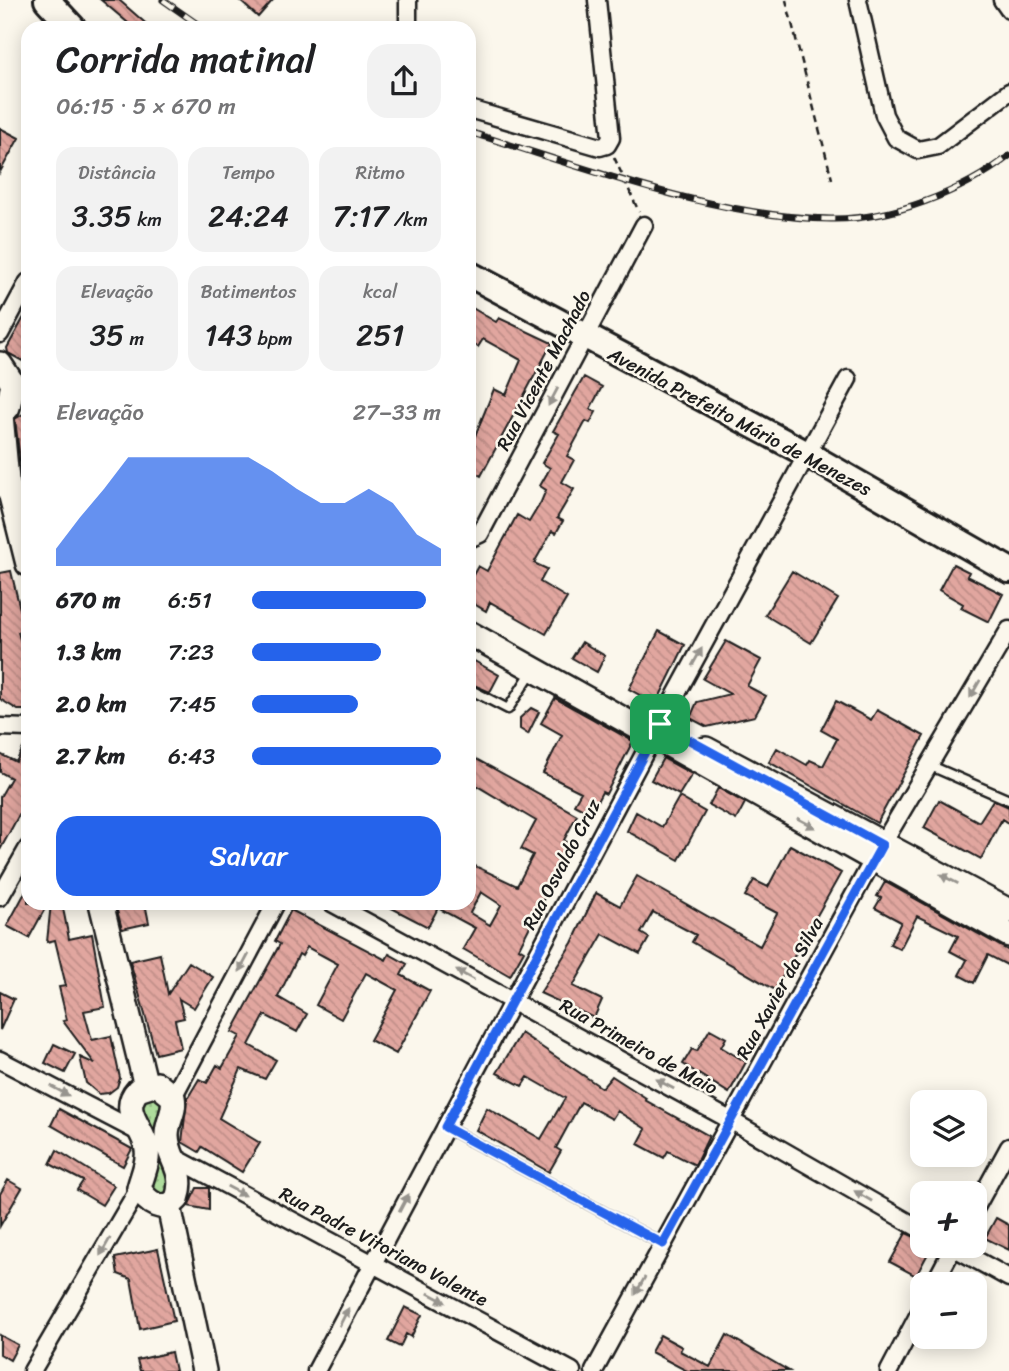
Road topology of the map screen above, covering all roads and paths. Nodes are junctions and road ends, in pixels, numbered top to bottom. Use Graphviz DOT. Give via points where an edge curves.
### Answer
graph roads {
  1 [pos="47,0"];
  2 [pos="408,0"];
  3 [pos="597,0"];
  4 [pos="786,0"];
  5 [pos="858,0"];
  6 [pos="1002,0"];
  7 [pos="1009,10"];
  8 [pos="66,21"];
  9 [pos="408,21"];
  10 [pos="1009,92"];
  11 [pos="476,112"];
  12 [pos="607,145"];
  13 [pos="832,179"];
  14 [pos="644,225"];
  15 [pos="476,279"];
  16 [pos="21,295"];
  17 [pos="0,334"];
  18 [pos="585,337"];
  19 [pos="848,379"];
  20 [pos="11,392"];
  21 [pos="807,454"];
  22 [pos="4,472"];
  23 [pos="476,533"];
  24 [pos="21,537"];
  25 [pos="1009,570"];
  26 [pos="476,623"];
  27 [pos="1009,630"];
  28 [pos="476,637"];
  29 [pos="533,670"];
  30 [pos="476,693"];
  31 [pos="0,727"];
  32 [pos="21,728"];
  33 [pos="657,730"];
  34 [pos="930,766"];
  35 [pos="1009,800"];
  36 [pos="878,853"];
  37 [pos="21,860"];
  38 [pos="0,897"];
  39 [pos="103,910"];
  40 [pos="272,910"];
  41 [pos="345,910"];
  42 [pos="1004,920"];
  43 [pos="512,1001"];
  44 [pos="0,1060"];
  45 [pos="146,1086"];
  46 [pos="173,1097"];
  47 [pos="730,1120"];
  48 [pos="445,1127"];
  49 [pos="138,1132"];
  50 [pos="1009,1147"];
  51 [pos="176,1158"];
  52 [pos="987,1187"];
  53 [pos="139,1188"];
  54 [pos="169,1206"];
  55 [pos="910,1223"];
  56 [pos="663,1244"];
  57 [pos="973,1258"];
  58 [pos="372,1263"];
  59 [pos="1009,1278"];
  60 [pos="910,1331"];
  61 [pos="32,1371"];
  62 [pos="204,1371"];
  63 [pos="317,1371"];
  64 [pos="572,1371"];
  65 [pos="594,1371"];
  66 [pos="889,1371"];
  1 -- 8 [label="main road"];
  2 -- 9 [label="street"];
  3 -- 12 [label="street" via="611,138"];
  4 -- 13 [label="path"];
  5 -- 10 [label="street" via="884,116 896,138 918,150 938,146"];
  6 -- 7 [label="street"];
  11 -- 12 [label="street" via="600,147"];
  12 -- 14 [label="path"];
  14 -- 18 [label="street, Rua Vicente Machado"];
  15 -- 18 [label="main road, Avenida Prefeito Mário de Menezes"];
  16 -- 17 [label="street"];
  18 -- 21 [label="main road, Avenida Prefeito Mário de Menezes"];
  18 -- 23 [label="street, Rua Vicente Machado, one-way"];
  19 -- 21 [label="street, Rua Osvaldo Cruz"];
  20 -- 22 [label="street"];
  21 -- 25 [label="main road, Avenida Prefeito Mário de Menezes"];
  33 -- 21 [label="street, Rua Osvaldo Cruz, one-way"];
  22 -- 24 [label="street"];
  26 -- 33 [label="street"];
  27 -- 34 [label="street, Rua Xavier da Silva, one-way"];
  28 -- 29 [label="street"];
  29 -- 30 [label="lane" via="508,709"];
  29 -- 33 [label="street"];
  31 -- 32 [label="street"];
  33 -- 36 [label="street"];
  33 -- 43 [label="street, Rua Osvaldo Cruz"];
  34 -- 35 [label="lane"];
  34 -- 36 [label="street, Rua Xavier da Silva"];
  36 -- 42 [label="street"];
  36 -- 47 [label="street, Rua Xavier da Silva"];
  37 -- 38 [label="street"];
  39 -- 45 [label="street"];
  40 -- 46 [label="street, one-way"];
  43 -- 41 [label="street, Rua Primeiro de Maio, one-way"];
  47 -- 43 [label="street, Rua Primeiro de Maio, one-way"];
  43 -- 48 [label="street, Rua Osvaldo Cruz"];
  44 -- 49 [label="street, one-way"];
  45 -- 46 [label="street" via="161,1086"];
  45 -- 49 [label="street" via="136,1093 131,1105"];
  46 -- 51 [label="street" via="167,1136"];
  55 -- 47 [label="street, Rua Primeiro de Maio, one-way"];
  47 -- 56 [label="street, Rua Xavier da Silva"];
  48 -- 56 [label="lane"];
  58 -- 48 [label="street, Rua Osvaldo Cruz, one-way"];
  49 -- 53 [label="street" via="148,1150"];
  50 -- 52 [label="street"];
  51 -- 54 [label="street" via="180,1191"];
  51 -- 58 [label="street, Rua Padre Vitoriano Valente, one-way"];
  53 -- 54 [label="street" via="150,1203"];
  53 -- 61 [label="street, one-way"];
  54 -- 62 [label="street"];
  56 -- 65 [label="street, Rua Xavier da Silva, one-way"];
  57 -- 59 [label="street"];
  63 -- 58 [label="street, Rua Osvaldo Cruz, one-way"];
  58 -- 64 [label="street, Rua Padre Vitoriano Valente, one-way"];
  60 -- 66 [label="street"];
}
